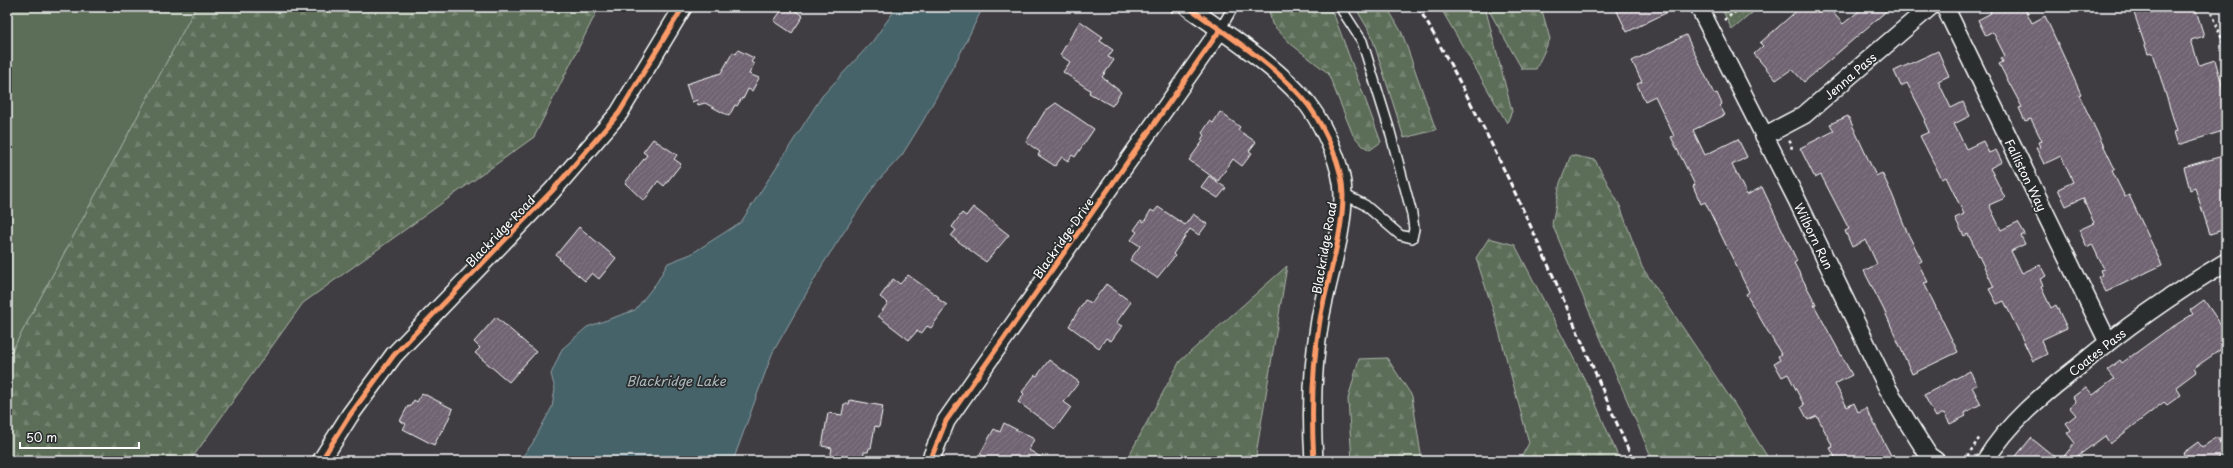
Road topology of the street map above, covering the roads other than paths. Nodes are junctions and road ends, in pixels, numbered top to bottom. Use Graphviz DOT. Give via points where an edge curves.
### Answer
graph roads {
  1 [pos="683,7"];
  2 [pos="1188,7"];
  3 [pos="1233,7"];
  4 [pos="1340,7"];
  5 [pos="1699,7"];
  6 [pos="1930,7"];
  7 [pos="1945,7"];
  8 [pos="1220,30"];
  9 [pos="1764,136"];
  10 [pos="1343,194"];
  11 [pos="2226,262"];
  12 [pos="2108,342"];
  13 [pos="321,461"];
  14 [pos="930,461"];
  15 [pos="1314,461"];
  16 [pos="1936,461"];
  17 [pos="1985,461"];
  1 -- 13 [label="street, Blackridge Road" via="619,113 552,191 394,355 350,415"];
  2 -- 8 [label="street, Blackridge Road"];
  3 -- 8 [label="lane"];
  4 -- 10 [label="lane" via="1362,41 1412,214 1412,238 1400,235 1365,205"];
  5 -- 9 [label="street, Wilborn Run"];
  6 -- 9 [label="street, Jenna Pass" via="1804,115"];
  7 -- 12 [label="street, Falliston Way"];
  8 -- 10 [label="street, Blackridge Road" via="1270,68 1308,105 1322,126 1331,148"];
  8 -- 14 [label="street, Blackridge Drive" via="946,421"];
  9 -- 16 [label="street, Wilborn Run" via="1888,389 1929,456"];
  10 -- 15 [label="street, Blackridge Road" via="1339,231 1320,320 1315,359 1312,421"];
  11 -- 12 [label="street, Coates Pass"];
  12 -- 17 [label="street, Coates Pass" via="2028,407 2011,425"];
}
